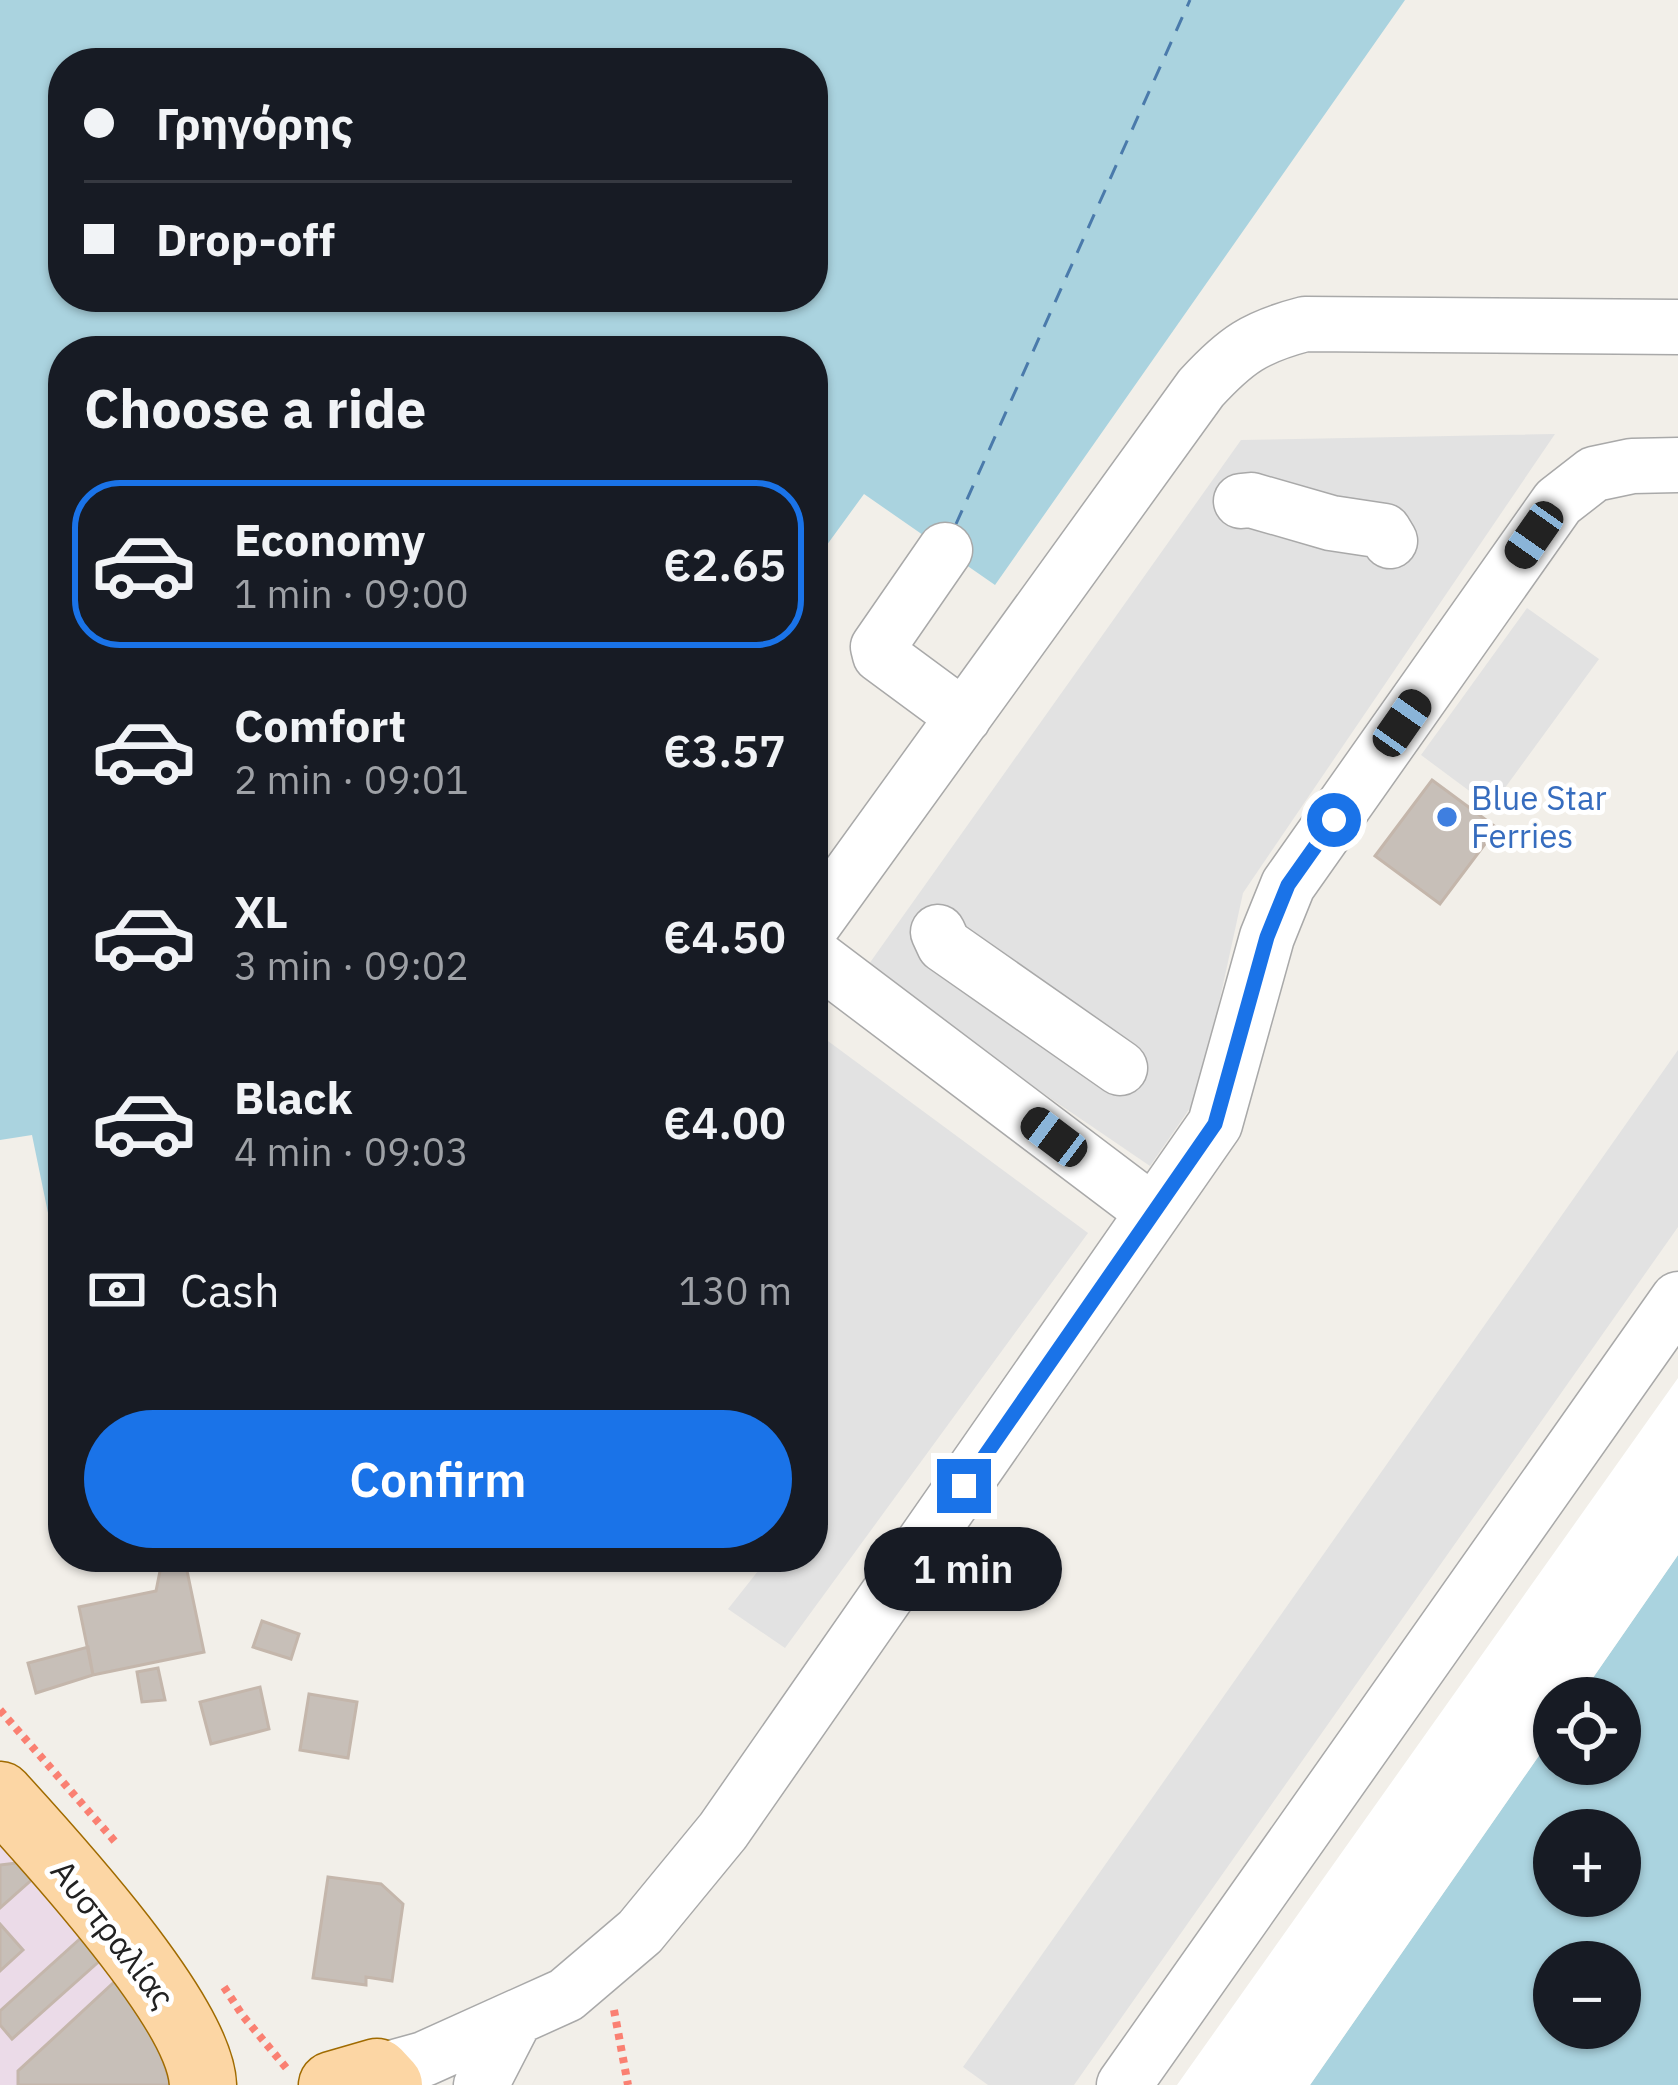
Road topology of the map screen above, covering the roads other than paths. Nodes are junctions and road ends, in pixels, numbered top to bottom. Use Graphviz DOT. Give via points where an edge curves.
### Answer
graph roads {
  1 [pos="1678,327"];
  2 [pos="1678,465"];
  3 [pos="1241,501"];
  4 [pos="1390,541"];
  5 [pos="944,550"];
  6 [pos="964,717"];
  7 [pos="828,904"];
  8 [pos="938,932"];
  9 [pos="828,966"];
  10 [pos="1120,1068"];
  11 [pos="1153,1212"];
  12 [pos="1678,1299"];
  13 [pos="0,1795"];
  14 [pos="514,2021"];
  15 [pos="211,2081"];
  16 [pos="366,2081"];
  17 [pos="481,2085"];
  18 [pos="1124,2085"];
  1 -- 6 [label="street" via="1306,324 1264,334 1201,388"];
  2 -- 11 [label="street" via="1594,474 1558,502 1288,885 1215,1124"];
  3 -- 4 [label="street" via="1384,531"];
  5 -- 6 [label="street" via="878,647"];
  6 -- 7 [label="street"];
  8 -- 10 [label="street" via="944,945"];
  9 -- 11 [label="street"];
  11 -- 14 [label="street" via="736,1814 605,1966"];
  12 -- 18 [label="street"];
  13 -- 15 [label="main road, Αυστραλίας" via="120,1934"];
  14 -- 16 [label="street"];
  14 -- 17 [label="street"];
}
